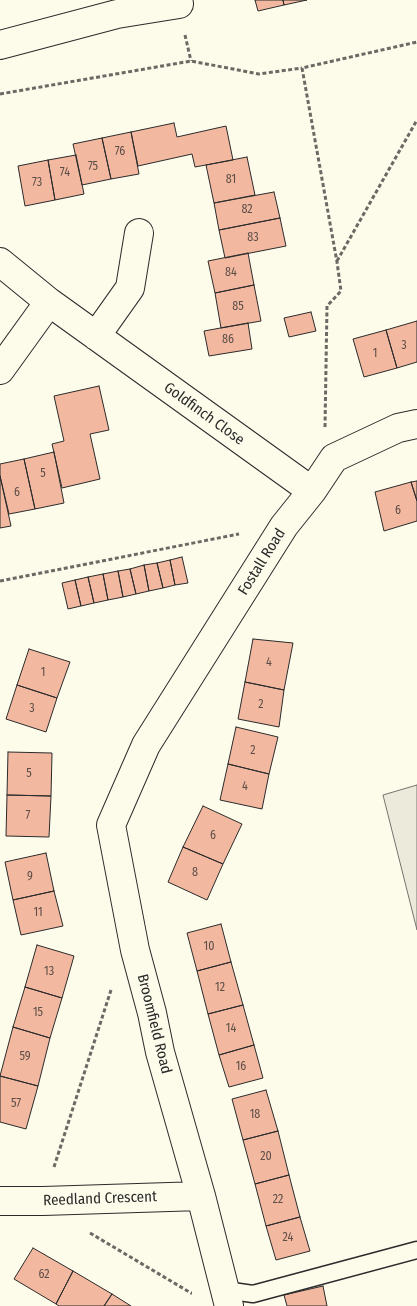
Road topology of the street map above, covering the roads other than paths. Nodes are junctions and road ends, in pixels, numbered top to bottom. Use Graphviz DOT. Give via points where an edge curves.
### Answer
graph roads {
  1 [pos="179,4"];
  2 [pos="116,7"];
  3 [pos="0,45"];
  4 [pos="139,233"];
  5 [pos="0,262"];
  6 [pos="49,302"];
  7 [pos="96,336"];
  8 [pos="0,370"];
  9 [pos="417,424"];
  10 [pos="312,492"];
  11 [pos="146,745"];
  12 [pos="201,1196"];
  13 [pos="0,1201"];
  14 [pos="417,1250"];
  15 [pos="227,1298"];
  1 -- 2 [label="street"];
  2 -- 3 [label="street"];
  4 -- 7 [label="street" via="130,288"];
  5 -- 6 [label="street, Goldfinch Close"];
  6 -- 7 [label="street, Goldfinch Close"];
  6 -- 8 [label="street"];
  7 -- 10 [label="street, Goldfinch Close"];
  9 -- 10 [label="street, Fostall Road" via="398,428 334,458"];
  10 -- 11 [label="street, Fostall Road" via="284,526"];
  11 -- 12 [label="street, Broomfield Road" via="111,825 135,950"];
  12 -- 13 [label="street, Reedland Crescent"];
  12 -- 15 [label="street, Broomfield Road"];
  14 -- 15 [label="lane"];
}
